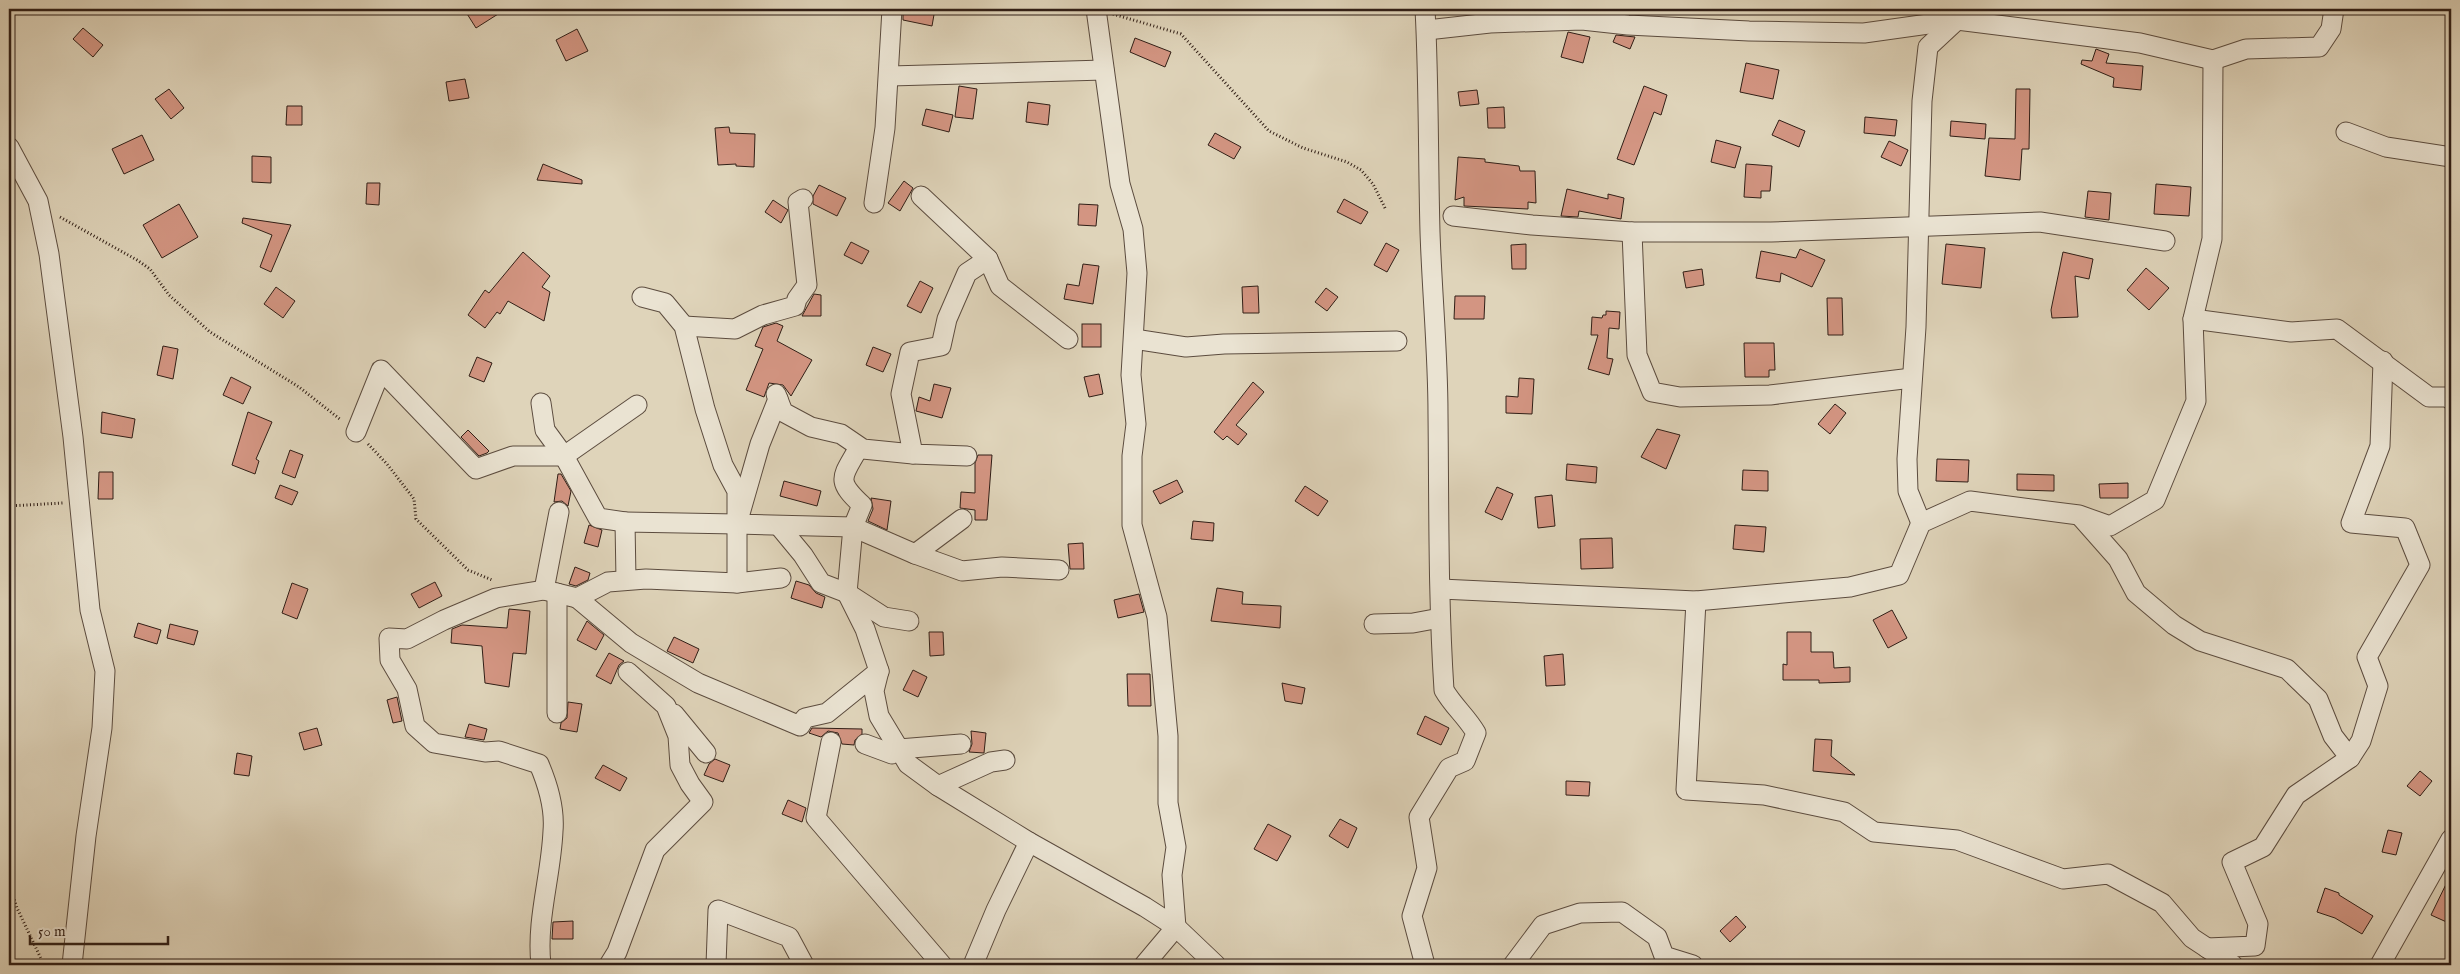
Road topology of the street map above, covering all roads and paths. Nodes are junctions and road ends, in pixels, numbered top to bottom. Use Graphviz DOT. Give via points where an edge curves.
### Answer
graph roads {
  1 [pos="892,9"];
  2 [pos="1426,9"];
  3 [pos="2334,9"];
  4 [pos="1096,11"];
  5 [pos="1957,15"];
  6 [pos="1427,30"];
  7 [pos="2213,60"];
  8 [pos="1104,70"];
  9 [pos="890,76"];
  10 [pos="2346,132"];
  11 [pos="9,148"];
  12 [pos="2451,157"];
  13 [pos="921,196"];
  14 [pos="803,199"];
  15 [pos="38,201"];
  16 [pos="874,204"];
  17 [pos="1386,210"];
  18 [pos="1453,216"];
  19 [pos="1919,227"];
  20 [pos="1632,232"];
  21 [pos="2165,240"];
  22 [pos="988,259"];
  23 [pos="642,297"];
  24 [pos="2193,319"];
  25 [pos="684,326"];
  26 [pos="1068,339"];
  27 [pos="1134,339"];
  28 [pos="1397,341"];
  29 [pos="2383,362"];
  30 [pos="1912,378"];
  31 [pos="2451,400"];
  32 [pos="541,403"];
  33 [pos="637,405"];
  34 [pos="356,432"];
  35 [pos="859,447"];
  36 [pos="913,454"];
  37 [pos="564,456"];
  38 [pos="967,456"];
  39 [pos="79,502"];
  40 [pos="9,506"];
  41 [pos="559,512"];
  42 [pos="2079,515"];
  43 [pos="962,519"];
  44 [pos="625,522"];
  45 [pos="1921,523"];
  46 [pos="737,524"];
  47 [pos="779,526"];
  48 [pos="853,527"];
  49 [pos="915,554"];
  50 [pos="1059,570"];
  51 [pos="781,578"];
  52 [pos="626,580"];
  53 [pos="498,583"];
  54 [pos="737,583"];
  55 [pos="1441,589"];
  56 [pos="550,592"];
  57 [pos="847,593"];
  58 [pos="577,598"];
  59 [pos="1696,601"];
  60 [pos="1440,618"];
  61 [pos="909,621"];
  62 [pos="1374,624"];
  63 [pos="880,671"];
  64 [pos="628,672"];
  65 [pos="666,706"];
  66 [pos="556,713"];
  67 [pos="831,742"];
  68 [pos="865,744"];
  69 [pos="961,744"];
  70 [pos="899,749"];
  71 [pos="706,753"];
  72 [pos="2350,758"];
  73 [pos="1005,760"];
  74 [pos="938,786"];
  75 [pos="2451,839"];
  76 [pos="1029,842"];
  77 [pos="9,883"];
  78 [pos="1176,927"];
  79 [pos="2207,948"];
  80 [pos="44,965"];
  81 [pos="72,965"];
  82 [pos="541,965"];
  83 [pos="609,965"];
  84 [pos="716,965"];
  85 [pos="804,965"];
  86 [pos="942,965"];
  87 [pos="973,965"];
  88 [pos="1144,965"];
  89 [pos="1216,965"];
  90 [pos="1425,965"];
  91 [pos="1513,965"];
  92 [pos="1693,965"];
  93 [pos="2233,965"];
  94 [pos="2380,965"];
  1 -- 9 [label="street"];
  2 -- 6 [label="street"];
  3 -- 7 [label="street" via="2331,29 2319,47 2246,49"];
  4 -- 8 [label="street"];
  4 -- 17 [label="path" via="1181,34 1269,131 1361,170 1373,184"];
  5 -- 6 [label="street" via="1864,33 1670,27 1582,20 1490,23"];
  5 -- 7 [label="street" via="2140,43"];
  5 -- 19 [label="street" via="1928,47 1922,101"];
  6 -- 55 [label="street"];
  7 -- 24 [label="street" via="2212,239"];
  8 -- 9 [label="street"];
  8 -- 27 [label="street" via="1120,184 1133,229 1137,273"];
  9 -- 16 [label="street"];
  10 -- 12 [label="street" via="2386,147"];
  11 -- 15 [label="street"];
  13 -- 22 [label="street"];
  14 -- 25 [label="street" via="798,202 807,285 796,298 795,306 763,315 735,329"];
  15 -- 34 [label="path" via="65,221 150,269 169,295 210,332 300,387"];
  15 -- 39 [label="street" via="49,254"];
  18 -- 20 [label="street"];
  19 -- 20 [label="street"];
  19 -- 21 [label="street" via="2040,222"];
  19 -- 30 [label="street"];
  20 -- 30 [label="street" via="1638,355 1652,392 1680,397 1770,395"];
  22 -- 26 [label="street" via="1000,286"];
  22 -- 36 [label="street" via="967,273 946,319 942,346 910,352 901,394"];
  23 -- 25 [label="street" via="665,303"];
  24 -- 29 [label="street" via="2290,332 2337,329"];
  24 -- 42 [label="street" via="2196,400 2155,500 2110,526"];
  25 -- 46 [label="street" via="723,465 737,491"];
  27 -- 28 [label="street" via="1186,347"];
  27 -- 78 [label="street" via="1131,375 1136,424 1132,456 1132,524 1157,617 1168,736 1168,803 1176,847 1172,875"];
  29 -- 31 [label="street" via="2429,397 2448,397"];
  29 -- 72 [label="street" via="2380,446 2351,523 2405,528 2420,565 2367,657 2378,686 2361,741"];
  30 -- 45 [label="street" via="1908,491"];
  32 -- 37 [label="street" via="545,430"];
  33 -- 37 [label="street"];
  34 -- 37 [label="street" via="381,370 476,469 513,456"];
  34 -- 53 [label="path" via="414,499 416,519 468,570"];
  35 -- 36 [label="street"];
  35 -- 46 [label="street" via="841,434 811,428 783,412 777,397"];
  35 -- 48 [label="street" via="844,473 846,490 862,505"];
  36 -- 38 [label="street"];
  37 -- 44 [label="street" via="598,518"];
  39 -- 40 [label="path"];
  39 -- 81 [label="street" via="90,610 106,671 102,728"];
  41 -- 56 [label="street"];
  42 -- 45 [label="street" via="1970,501"];
  42 -- 72 [label="street" via="2118,559 2136,593 2174,625 2200,641 2287,669 2318,699 2333,736"];
  43 -- 49 [label="street"];
  44 -- 46 [label="street"];
  44 -- 52 [label="street"];
  45 -- 59 [label="street" via="1899,575 1850,587"];
  46 -- 47 [label="street"];
  46 -- 54 [label="street"];
  47 -- 48 [label="street"];
  47 -- 57 [label="street" via="821,583"];
  48 -- 49 [label="street"];
  48 -- 57 [label="street"];
  49 -- 50 [label="street" via="962,571 1002,567"];
  51 -- 54 [label="street"];
  52 -- 54 [label="street" via="646,578"];
  52 -- 58 [label="street" via="608,582"];
  55 -- 59 [label="street"];
  55 -- 60 [label="street"];
  56 -- 58 [label="street"];
  56 -- 66 [label="street"];
  56 -- 82 [label="street" via="496,598 406,639 390,638 390,660 407,689 415,726 434,743 478,752 499,751 539,764 549,787 554,830 538,940"];
  57 -- 61 [label="street" via="884,617"];
  57 -- 63 [label="street" via="865,628"];
  58 -- 63 [label="street" via="631,643 698,683 800,726 805,718 827,713"];
  59 -- 79 [label="street" via="1686,790 1764,795 1844,812 1874,832 1957,840 2063,879 2108,874 2162,903 2192,938"];
  60 -- 62 [label="street" via="1413,623"];
  60 -- 90 [label="street" via="1444,690 1476,733 1465,761 1449,768 1419,818 1427,868 1412,916"];
  63 -- 70 [label="street" via="874,691 879,716"];
  64 -- 65 [label="street"];
  65 -- 71 [label="street" via="683,722"];
  65 -- 83 [label="street" via="678,736 680,765 703,802 655,850 617,952"];
  67 -- 86 [label="street" via="816,818"];
  68 -- 70 [label="street" via="892,754"];
  69 -- 70 [label="street"];
  70 -- 74 [label="street" via="908,764"];
  72 -- 79 [label="street" via="2296,795 2263,846 2232,862 2258,924 2255,946"];
  73 -- 74 [label="street" via="991,762"];
  74 -- 76 [label="street"];
  75 -- 94 [label="street"];
  76 -- 78 [label="street"];
  76 -- 87 [label="street"];
  77 -- 80 [label="path"];
  78 -- 88 [label="street"];
  78 -- 89 [label="street"];
  79 -- 93 [label="street"];
  84 -- 85 [label="street" via="718,910 789,937"];
  91 -- 92 [label="street" via="1543,925 1580,913 1622,912 1657,937 1664,956"];
}
